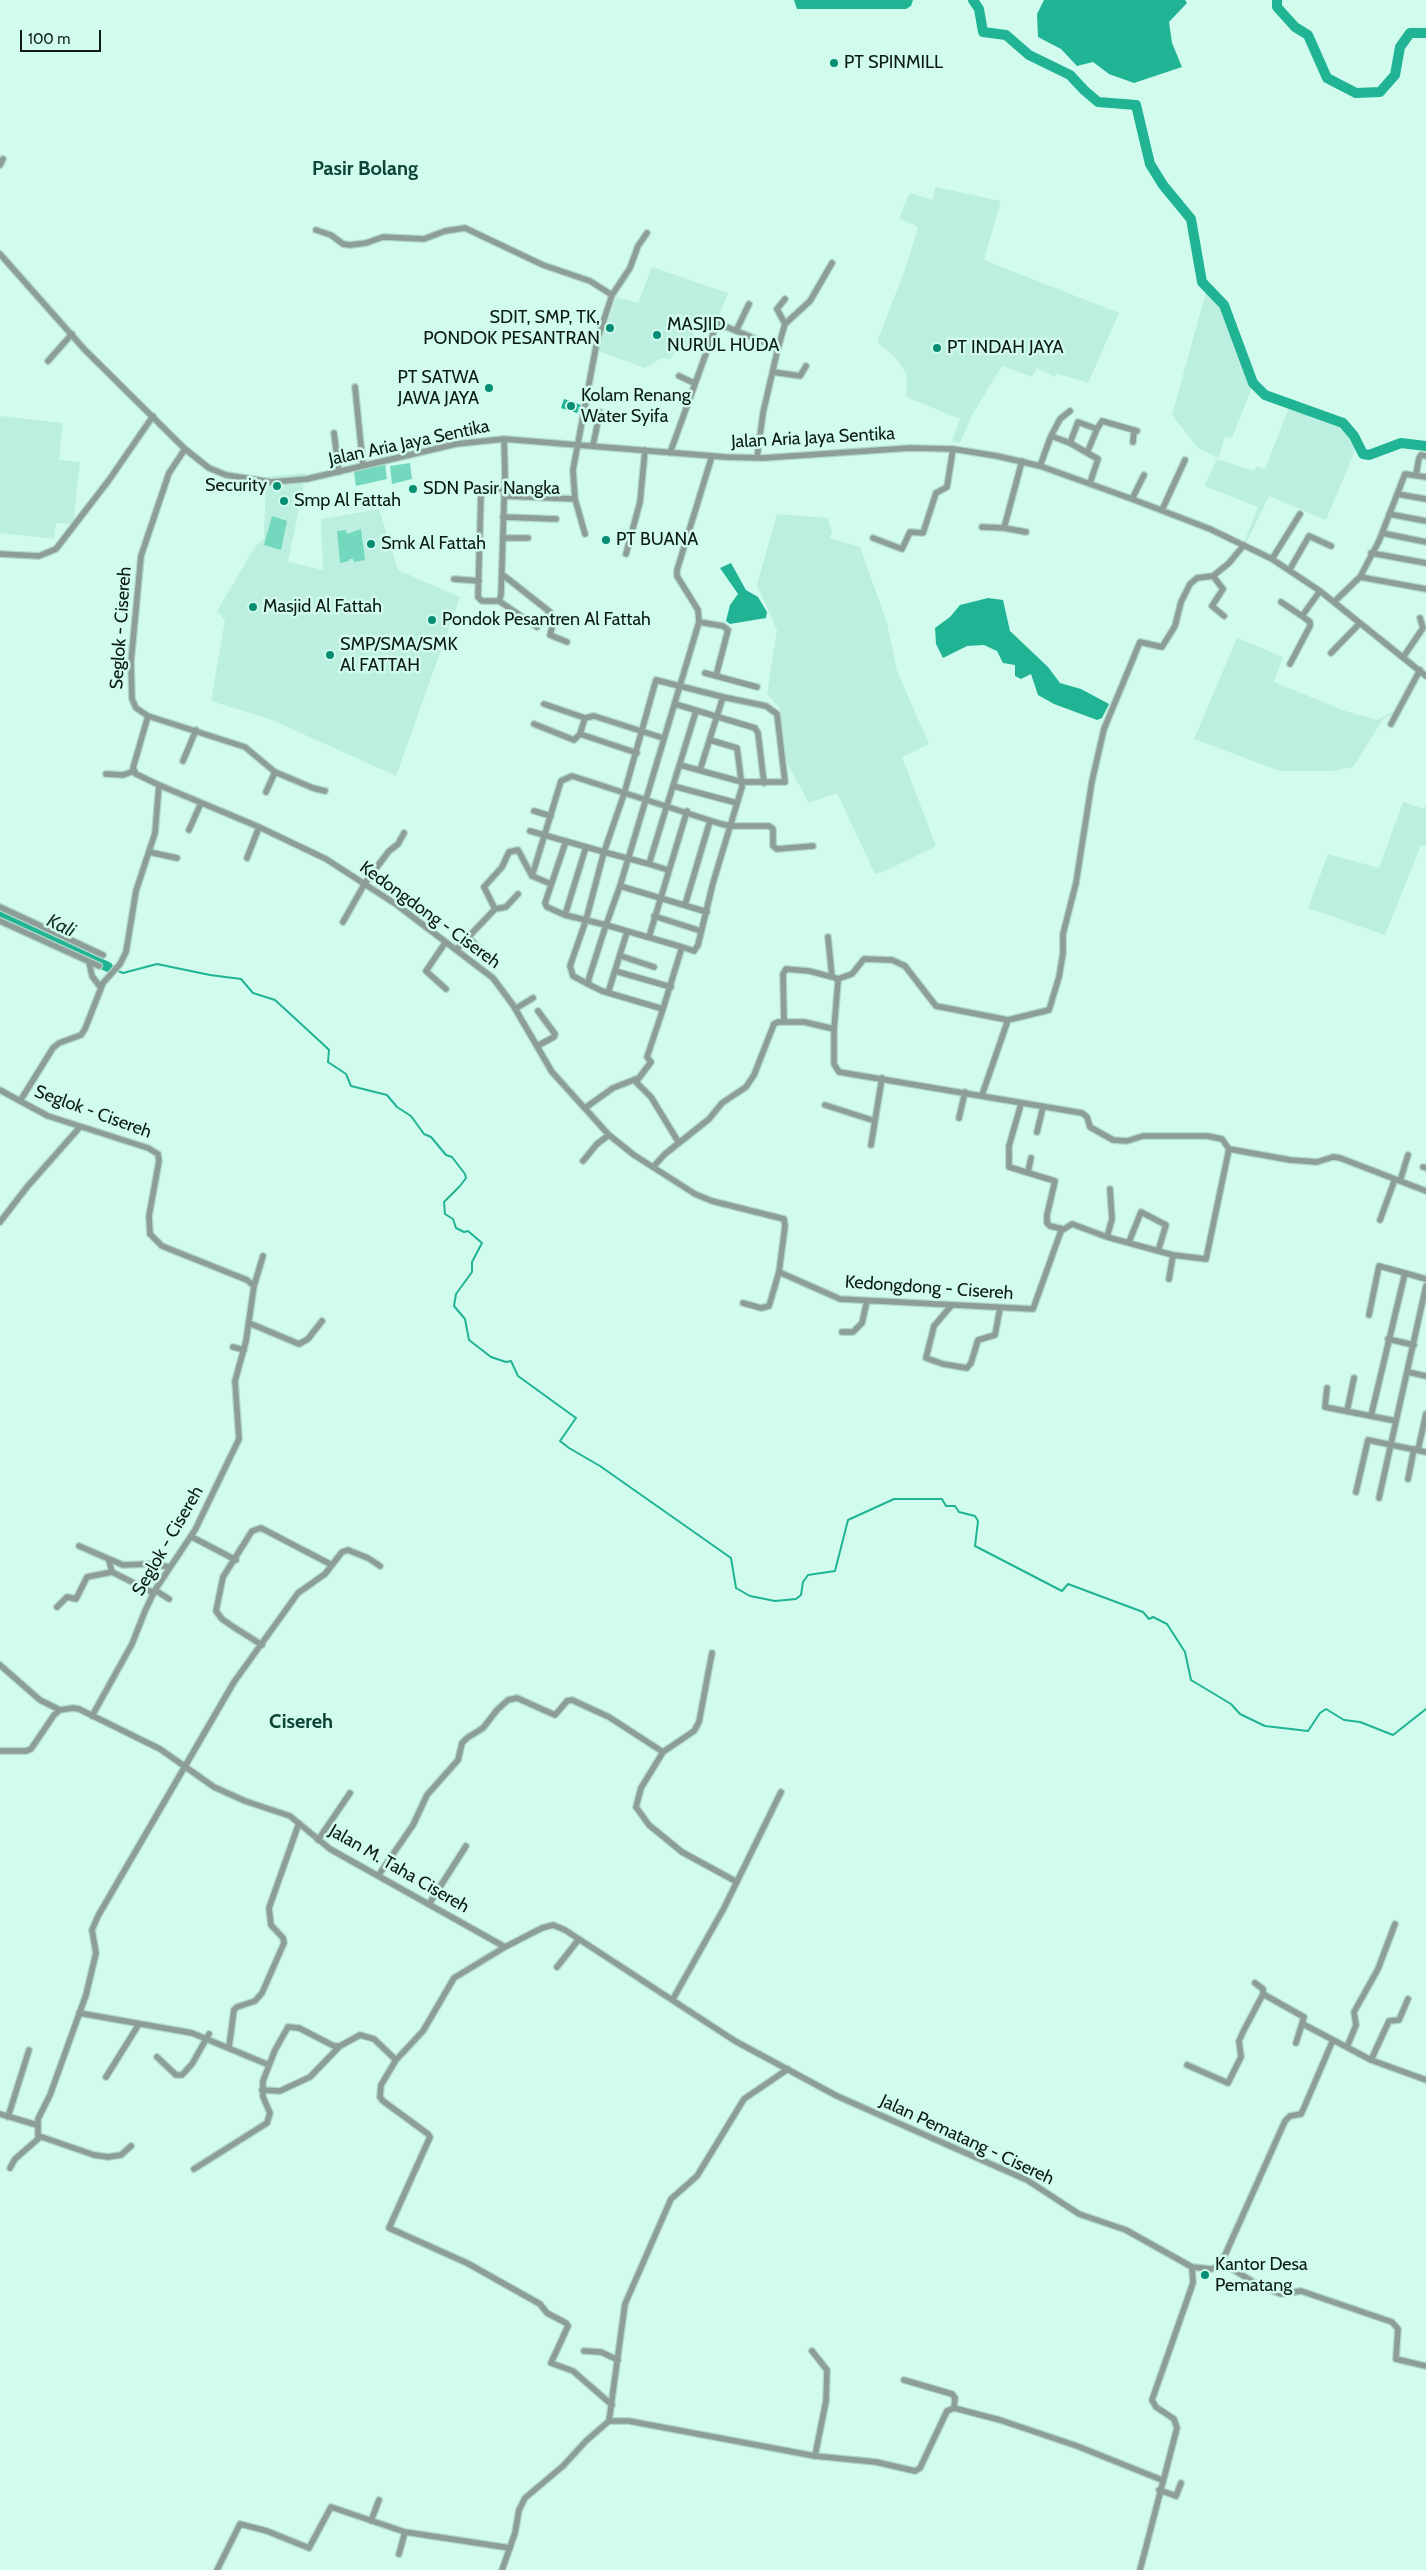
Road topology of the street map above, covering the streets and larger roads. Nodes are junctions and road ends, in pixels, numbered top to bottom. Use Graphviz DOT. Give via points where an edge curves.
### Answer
graph roads {
  1 [pos="316,230"];
  2 [pos="647,233"];
  3 [pos="0,254"];
  4 [pos="832,263"];
  5 [pos="612,295"];
  6 [pos="785,299"];
  7 [pos="749,304"];
  8 [pos="785,324"];
  9 [pos="736,331"];
  10 [pos="72,334"];
  11 [pos="778,348"];
  12 [pos="48,361"];
  13 [pos="806,366"];
  14 [pos="773,372"];
  15 [pos="679,376"];
  16 [pos="694,383"];
  17 [pos="354,387"];
  18 [pos="1070,411"];
  19 [pos="600,412"];
  20 [pos="153,416"];
  21 [pos="1097,429"];
  22 [pos="334,433"];
  23 [pos="1051,436"];
  24 [pos="504,439"];
  25 [pos="1133,442"];
  26 [pos="1070,443"];
  27 [pos="579,444"];
  28 [pos="593,445"];
  29 [pos="185,449"];
  30 [pos="953,449"];
  31 [pos="645,450"];
  32 [pos="670,453"];
  33 [pos="1087,453"];
  34 [pos="712,456"];
  35 [pos="1426,456"];
  36 [pos="757,458"];
  37 [pos="1185,460"];
  38 [pos="1022,461"];
  39 [pos="363,466"];
  40 [pos="1040,466"];
  41 [pos="339,472"];
  42 [pos="1144,475"];
  43 [pos="1416,475"];
  44 [pos="1426,477"];
  45 [pos="1090,483"];
  46 [pos="504,493"];
  47 [pos="1397,494"];
  48 [pos="575,499"];
  49 [pos="1132,499"];
  50 [pos="1426,500"];
  51 [pos="1162,510"];
  52 [pos="1300,514"];
  53 [pos="1389,514"];
  54 [pos="503,517"];
  55 [pos="556,519"];
  56 [pos="1426,521"];
  57 [pos="982,527"];
  58 [pos="1004,528"];
  59 [pos="1026,532"];
  60 [pos="1382,533"];
  61 [pos="586,534"];
  62 [pos="504,538"];
  63 [pos="528,538"];
  64 [pos="873,538"];
  65 [pos="1426,542"];
  66 [pos="1244,546"];
  67 [pos="1330,546"];
  68 [pos="0,554"];
  69 [pos="626,554"];
  70 [pos="1371,554"];
  71 [pos="1272,559"];
  72 [pos="1426,564"];
  73 [pos="1290,569"];
  74 [pos="503,576"];
  75 [pos="1213,576"];
  76 [pos="1360,577"];
  77 [pos="454,579"];
  78 [pos="478,581"];
  79 [pos="1426,589"];
  80 [pos="1320,591"];
  81 [pos="499,600"];
  82 [pos="1281,602"];
  83 [pos="1334,602"];
  84 [pos="550,612"];
  85 [pos="1224,616"];
  86 [pos="1302,616"];
  87 [pos="1420,618"];
  88 [pos="699,622"];
  89 [pos="1359,624"];
  90 [pos="1425,625"];
  91 [pos="567,642"];
  92 [pos="1331,653"];
  93 [pos="1404,656"];
  94 [pos="1290,664"];
  95 [pos="1420,670"];
  96 [pos="705,673"];
  97 [pos="716,676"];
  98 [pos="1426,676"];
  99 [pos="680,685"];
  100 [pos="757,687"];
  101 [pos="723,697"];
  102 [pos="544,704"];
  103 [pos="675,704"];
  104 [pos="696,711"];
  105 [pos="148,716"];
  106 [pos="717,717"];
  107 [pos="585,718"];
  108 [pos="534,724"];
  109 [pos="1391,724"];
  110 [pos="196,730"];
  111 [pos="642,731"];
  112 [pos="580,734"];
  113 [pos="663,738"];
  114 [pos="710,740"];
  115 [pos="637,753"];
  116 [pos="183,761"];
  117 [pos="680,765"];
  118 [pos="700,770"];
  119 [pos="134,772"];
  120 [pos="275,772"];
  121 [pos="106,774"];
  122 [pos="742,782"];
  123 [pos="764,783"];
  124 [pos="159,785"];
  125 [pos="673,786"];
  126 [pos="325,790"];
  127 [pos="266,792"];
  128 [pos="624,794"];
  129 [pos="646,799"];
  130 [pos="201,804"];
  131 [pos="737,804"];
  132 [pos="667,806"];
  133 [pos="534,811"];
  134 [pos="687,811"];
  135 [pos="551,816"];
  136 [pos="710,821"];
  137 [pos="731,826"];
  138 [pos="259,827"];
  139 [pos="189,830"];
  140 [pos="530,831"];
  141 [pos="404,833"];
  142 [pos="545,836"];
  143 [pos="566,841"];
  144 [pos="813,846"];
  145 [pos="586,847"];
  146 [pos="149,852"];
  147 [pos="604,852"];
  148 [pos="178,858"];
  149 [pos="247,858"];
  150 [pos="627,859"];
  151 [pos="649,864"];
  152 [pos="668,870"];
  153 [pos="532,876"];
  154 [pos="365,883"];
  155 [pos="551,884"];
  156 [pos="620,886"];
  157 [pos="518,894"];
  158 [pos="661,897"];
  159 [pos="685,905"];
  160 [pos="0,907"];
  161 [pos="496,909"];
  162 [pos="706,912"];
  163 [pos="565,915"];
  164 [pos="654,916"];
  165 [pos="586,920"];
  166 [pos="0,921"];
  167 [pos="343,922"];
  168 [pos="606,925"];
  169 [pos="701,931"];
  170 [pos="627,932"];
  171 [pos="468,937"];
  172 [pos="648,937"];
  173 [pos="828,937"];
  174 [pos="445,943"];
  175 [pos="69,947"];
  176 [pos="682,947"];
  177 [pos="456,950"];
  178 [pos="485,954"];
  179 [pos="103,955"];
  180 [pos="621,956"];
  181 [pos="89,962"];
  182 [pos="99,966"];
  183 [pos="654,967"];
  184 [pos="615,971"];
  185 [pos="835,978"];
  186 [pos="588,984"];
  187 [pos="671,987"];
  188 [pos="101,988"];
  189 [pos="446,989"];
  190 [pos="608,993"];
  191 [pos="533,998"];
  192 [pos="515,1009"];
  193 [pos="664,1010"];
  194 [pos="538,1011"];
  195 [pos="1008,1020"];
  196 [pos="784,1022"];
  197 [pos="834,1029"];
  198 [pos="537,1046"];
  199 [pos="882,1078"];
  200 [pos="636,1079"];
  201 [pos="0,1090"];
  202 [pos="965,1092"];
  203 [pos="982,1095"];
  204 [pos="20,1101"];
  205 [pos="1021,1104"];
  206 [pos="825,1105"];
  207 [pos="1043,1107"];
  208 [pos="585,1108"];
  209 [pos="959,1118"];
  210 [pos="875,1121"];
  211 [pos="80,1127"];
  212 [pos="1037,1132"];
  213 [pos="609,1135"];
  214 [pos="679,1143"];
  215 [pos="871,1145"];
  216 [pos="1229,1149"];
  217 [pos="1408,1155"];
  218 [pos="1032,1158"];
  219 [pos="583,1161"];
  220 [pos="653,1166"];
  221 [pos="1028,1172"];
  222 [pos="1398,1180"];
  223 [pos="1110,1189"];
  224 [pos="1426,1191"];
  225 [pos="1380,1220"];
  226 [pos="0,1222"];
  227 [pos="1063,1229"];
  228 [pos="1107,1237"];
  229 [pos="1128,1242"];
  230 [pos="1158,1250"];
  231 [pos="1173,1255"];
  232 [pos="263,1256"];
  233 [pos="779,1272"];
  234 [pos="1404,1273"];
  235 [pos="1169,1279"];
  236 [pos="1426,1279"];
  237 [pos="254,1286"];
  238 [pos="1426,1286"];
  239 [pos="866,1301"];
  240 [pos="743,1303"];
  241 [pos="951,1306"];
  242 [pos="1000,1308"];
  243 [pos="1369,1316"];
  244 [pos="322,1321"];
  245 [pos="249,1323"];
  246 [pos="842,1332"];
  247 [pos="1388,1339"];
  248 [pos="1414,1345"];
  249 [pos="233,1348"];
  250 [pos="244,1350"];
  251 [pos="1408,1372"];
  252 [pos="1426,1376"];
  253 [pos="1354,1378"];
  254 [pos="1327,1388"];
  255 [pos="1347,1411"];
  256 [pos="1426,1414"];
  257 [pos="1371,1416"];
  258 [pos="1396,1421"];
  259 [pos="1391,1444"];
  260 [pos="1416,1449"];
  261 [pos="1426,1452"];
  262 [pos="1408,1479"];
  263 [pos="1356,1492"];
  264 [pos="1379,1498"];
  265 [pos="192,1537"];
  266 [pos="79,1546"];
  267 [pos="236,1560"];
  268 [pos="109,1561"];
  269 [pos="332,1564"];
  270 [pos="380,1566"];
  271 [pos="170,1567"];
  272 [pos="112,1572"];
  273 [pos="155,1592"];
  274 [pos="169,1599"];
  275 [pos="57,1607"];
  276 [pos="262,1645"];
  277 [pos="712,1653"];
  278 [pos="0,1665"];
  279 [pos="60,1710"];
  280 [pos="92,1716"];
  281 [pos="0,1751"];
  282 [pos="663,1752"];
  283 [pos="185,1766"];
  284 [pos="782,1792"];
  285 [pos="350,1794"];
  286 [pos="299,1824"];
  287 [pos="318,1840"];
  288 [pos="466,1846"];
  289 [pos="378,1876"];
  290 [pos="737,1882"];
  291 [pos="429,1904"];
  292 [pos="1395,1924"];
  293 [pos="579,1939"];
  294 [pos="505,1947"];
  295 [pos="557,1967"];
  296 [pos="1255,1983"];
  297 [pos="1263,1994"];
  298 [pos="674,1999"];
  299 [pos="1408,1999"];
  300 [pos="79,2013"];
  301 [pos="139,2024"];
  302 [pos="1304,2024"];
  303 [pos="208,2036"];
  304 [pos="1333,2040"];
  305 [pos="1296,2043"];
  306 [pos="340,2046"];
  307 [pos="229,2047"];
  308 [pos="1347,2047"];
  309 [pos="28,2050"];
  310 [pos="157,2057"];
  311 [pos="396,2060"];
  312 [pos="1371,2060"];
  313 [pos="269,2065"];
  314 [pos="1187,2065"];
  315 [pos="788,2069"];
  316 [pos="106,2077"];
  317 [pos="1426,2080"];
  318 [pos="262,2090"];
  319 [pos="0,2114"];
  320 [pos="8,2116"];
  321 [pos="37,2125"];
  322 [pos="39,2136"];
  323 [pos="131,2146"];
  324 [pos="10,2168"];
  325 [pos="194,2169"];
  326 [pos="1221,2262"];
  327 [pos="1192,2268"];
  328 [pos="584,2351"];
  329 [pos="812,2351"];
  330 [pos="618,2360"];
  331 [pos="1426,2366"];
  332 [pos="904,2380"];
  333 [pos="612,2405"];
  334 [pos="954,2408"];
  335 [pos="609,2421"];
  336 [pos="815,2456"];
  337 [pos="1162,2480"];
  338 [pos="1181,2483"];
  339 [pos="1159,2490"];
  340 [pos="379,2500"];
  341 [pos="371,2521"];
  342 [pos="405,2532"];
  343 [pos="510,2548"];
  344 [pos="399,2554"];
  345 [pos="217,2570"];
  346 [pos="502,2570"];
  347 [pos="1140,2570"];
  1 -- 5 [label="street" via="343,244 350,244 383,237 424,239 465,228 543,265 590,282"];
  2 -- 5 [label="street"];
  3 -- 10 [label="street, Jalan Aria Jaya Sentika"];
  4 -- 8 [label="street" via="810,301"];
  5 -- 27 [label="street" via="595,350"];
  6 -- 8 [label="street" via="777,309"];
  7 -- 9 [label="street"];
  8 -- 11 [label="street"];
  9 -- 11 [label="street"];
  9 -- 16 [label="street" via="717,323"];
  10 -- 12 [label="street"];
  10 -- 20 [label="street, Jalan Aria Jaya Sentika"];
  11 -- 14 [label="street"];
  13 -- 14 [label="street" via="800,376"];
  14 -- 36 [label="street"];
  15 -- 16 [label="street"];
  16 -- 32 [label="street"];
  17 -- 39 [label="street"];
  18 -- 23 [label="street" via="1060,419"];
  19 -- 28 [label="street"];
  20 -- 29 [label="street, Jalan Aria Jaya Sentika"];
  20 -- 68 [label="street" via="56,549 39,556"];
  21 -- 25 [label="street" via="1102,421 1136,431"];
  21 -- 26 [label="street" via="1078,422"];
  21 -- 33 [label="street"];
  22 -- 41 [label="street"];
  23 -- 26 [label="street"];
  23 -- 40 [label="street"];
  24 -- 27 [label="street, Jalan Aria Jaya Sentika"];
  24 -- 39 [label="street, Jalan Aria Jaya Sentika" via="456,444"];
  24 -- 46 [label="street"];
  26 -- 33 [label="street"];
  27 -- 28 [label="street, Jalan Aria Jaya Sentika"];
  27 -- 48 [label="street" via="573,470"];
  28 -- 31 [label="street, Jalan Aria Jaya Sentika"];
  29 -- 41 [label="street, Jalan Aria Jaya Sentika" via="216,472 248,480 284,481"];
  29 -- 105 [label="street, Seglok - Cisereh" via="169,473 141,556 131,662 132,699 136,708"];
  30 -- 36 [label="street, Jalan Aria Jaya Sentika" via="910,448"];
  30 -- 38 [label="street, Jalan Aria Jaya Sentika"];
  30 -- 64 [label="street" via="947,487 936,493 924,533 910,532 902,550"];
  31 -- 32 [label="street, Jalan Aria Jaya Sentika"];
  31 -- 69 [label="street" via="640,502"];
  32 -- 34 [label="street, Jalan Aria Jaya Sentika"];
  33 -- 45 [label="street" via="1099,460"];
  34 -- 36 [label="street, Jalan Aria Jaya Sentika"];
  34 -- 88 [label="street" via="677,576 698,610"];
  35 -- 43 [label="street" via="1420,456"];
  37 -- 51 [label="street"];
  38 -- 40 [label="street, Jalan Aria Jaya Sentika"];
  38 -- 58 [label="street"];
  39 -- 41 [label="street, Jalan Aria Jaya Sentika"];
  40 -- 45 [label="street, Jalan Aria Jaya Sentika"];
  42 -- 49 [label="street"];
  43 -- 44 [label="street"];
  43 -- 47 [label="street" via="1405,474"];
  45 -- 49 [label="street, Jalan Aria Jaya Sentika"];
  46 -- 48 [label="street"];
  46 -- 54 [label="street"];
  46 -- 78 [label="street" via="485,488 481,493"];
  47 -- 50 [label="street"];
  47 -- 53 [label="street"];
  48 -- 61 [label="street"];
  49 -- 51 [label="street, Jalan Aria Jaya Sentika"];
  51 -- 66 [label="street, Jalan Aria Jaya Sentika"];
  52 -- 71 [label="street"];
  53 -- 56 [label="street"];
  53 -- 60 [label="street"];
  54 -- 55 [label="street"];
  54 -- 62 [label="street"];
  57 -- 58 [label="street"];
  58 -- 59 [label="street"];
  60 -- 65 [label="street"];
  60 -- 70 [label="street"];
  62 -- 63 [label="street"];
  62 -- 74 [label="street"];
  66 -- 71 [label="street, Jalan Aria Jaya Sentika"];
  66 -- 75 [label="street"];
  67 -- 73 [label="street" via="1309,536"];
  70 -- 72 [label="street"];
  70 -- 76 [label="street"];
  71 -- 73 [label="street, Jalan Aria Jaya Sentika"];
  73 -- 80 [label="street, Jalan Aria Jaya Sentika"];
  74 -- 81 [label="street"];
  74 -- 84 [label="street"];
  75 -- 85 [label="street" via="1223,589 1212,606"];
  75 -- 195 [label="street" via="1196,578 1190,584 1175,626 1162,647 1140,642 1104,729 1076,882 1063,934 1063,953 1053,1002 1049,1010 1040,1014"];
  76 -- 79 [label="street"];
  76 -- 83 [label="street"];
  77 -- 78 [label="street"];
  78 -- 81 [label="street" via="480,599"];
  80 -- 83 [label="street, Jalan Aria Jaya Sentika"];
  80 -- 86 [label="street"];
  81 -- 84 [label="street" via="538,627"];
  82 -- 86 [label="street"];
  83 -- 89 [label="street, Jalan Aria Jaya Sentika"];
  84 -- 91 [label="street" via="554,620 551,636"];
  86 -- 94 [label="street" via="1310,626"];
  87 -- 90 [label="street"];
  88 -- 97 [label="street" via="723,626 728,630"];
  88 -- 99 [label="street"];
  89 -- 92 [label="street"];
  89 -- 93 [label="street, Jalan Aria Jaya Sentika"];
  90 -- 93 [label="street"];
  93 -- 95 [label="street, Jalan Aria Jaya Sentika"];
  95 -- 98 [label="street, Jalan Aria Jaya Sentika"];
  95 -- 109 [label="street"];
  96 -- 97 [label="street"];
  97 -- 100 [label="street"];
  99 -- 101 [label="street"];
  99 -- 103 [label="street"];
  99 -- 111 [label="street" via="656,680"];
  101 -- 106 [label="street"];
  101 -- 123 [label="street" via="766,706 777,714 786,780 784,783"];
  102 -- 107 [label="street"];
  103 -- 104 [label="street"];
  103 -- 113 [label="street"];
  104 -- 106 [label="street"];
  104 -- 117 [label="street"];
  105 -- 110 [label="street"];
  105 -- 119 [label="street"];
  106 -- 114 [label="street"];
  106 -- 123 [label="street" via="757,730"];
  107 -- 111 [label="street" via="594,716"];
  107 -- 112 [label="street"];
  108 -- 112 [label="street" via="574,740"];
  110 -- 116 [label="street"];
  110 -- 120 [label="street" via="245,747"];
  111 -- 113 [label="street"];
  111 -- 115 [label="street"];
  112 -- 115 [label="street"];
  113 -- 129 [label="street"];
  114 -- 118 [label="street"];
  114 -- 122 [label="street" via="737,748"];
  115 -- 128 [label="street"];
  117 -- 118 [label="street"];
  117 -- 125 [label="street"];
  118 -- 122 [label="street"];
  119 -- 121 [label="street"];
  119 -- 124 [label="street"];
  120 -- 126 [label="street"];
  120 -- 127 [label="street"];
  122 -- 123 [label="street"];
  122 -- 131 [label="street"];
  124 -- 130 [label="street, Kedongdong - Cisereh"];
  124 -- 146 [label="street, Seglok - Cisereh" via="155,833"];
  125 -- 131 [label="street"];
  125 -- 132 [label="street"];
  128 -- 129 [label="street"];
  128 -- 135 [label="street" via="572,776 565,778"];
  128 -- 147 [label="street"];
  129 -- 132 [label="street"];
  129 -- 150 [label="street"];
  130 -- 138 [label="street, Kedongdong - Cisereh"];
  130 -- 139 [label="street"];
  131 -- 137 [label="street"];
  132 -- 134 [label="street"];
  132 -- 151 [label="street"];
  133 -- 135 [label="street"];
  134 -- 136 [label="street"];
  134 -- 152 [label="street"];
  135 -- 142 [label="street"];
  136 -- 137 [label="street"];
  136 -- 159 [label="street"];
  137 -- 144 [label="street" via="769,826 773,829 773,846 778,849"];
  137 -- 162 [label="street"];
  138 -- 149 [label="street"];
  138 -- 154 [label="street, Kedongdong - Cisereh"];
  140 -- 142 [label="street"];
  141 -- 154 [label="street"];
  142 -- 143 [label="street"];
  142 -- 153 [label="street"];
  143 -- 145 [label="street"];
  143 -- 155 [label="street"];
  145 -- 147 [label="street"];
  145 -- 163 [label="street"];
  146 -- 148 [label="street"];
  146 -- 188 [label="street, Seglok - Cisereh" via="136,890 127,944 120,964"];
  147 -- 150 [label="street"];
  147 -- 165 [label="street"];
  150 -- 151 [label="street"];
  150 -- 156 [label="street"];
  151 -- 152 [label="street"];
  152 -- 158 [label="street"];
  153 -- 155 [label="street"];
  153 -- 161 [label="street" via="518,850 509,852 502,867 484,887"];
  154 -- 167 [label="street"];
  154 -- 174 [label="street, Kedongdong - Cisereh"];
  155 -- 163 [label="street" via="545,902 547,907"];
  156 -- 158 [label="street"];
  156 -- 168 [label="street"];
  157 -- 161 [label="street" via="506,907"];
  158 -- 159 [label="street"];
  158 -- 164 [label="street"];
  159 -- 162 [label="street"];
  160 -- 175 [label="street"];
  161 -- 171 [label="street"];
  162 -- 169 [label="street"];
  163 -- 165 [label="street"];
  164 -- 169 [label="street"];
  164 -- 172 [label="street"];
  165 -- 168 [label="street"];
  165 -- 186 [label="street" via="570,970 573,976"];
  166 -- 175 [label="street"];
  168 -- 170 [label="street"];
  168 -- 186 [label="street"];
  169 -- 176 [label="street" via="695,950"];
  170 -- 172 [label="street"];
  170 -- 180 [label="street"];
  171 -- 177 [label="street"];
  171 -- 178 [label="street"];
  172 -- 176 [label="street"];
  173 -- 185 [label="street"];
  174 -- 177 [label="street, Kedongdong - Cisereh"];
  174 -- 189 [label="street" via="426,971"];
  175 -- 179 [label="street"];
  175 -- 181 [label="street"];
  176 -- 187 [label="street"];
  177 -- 192 [label="street, Kedongdong - Cisereh" via="493,978"];
  180 -- 183 [label="street"];
  180 -- 184 [label="street"];
  181 -- 182 [label="street"];
  181 -- 188 [label="street" via="92,976"];
  184 -- 187 [label="street"];
  184 -- 190 [label="street"];
  185 -- 195 [label="street" via="852,974 864,959 892,960 905,966 917,979 933,1005"];
  185 -- 196 [label="street" via="786,969 783,974"];
  185 -- 197 [label="street"];
  186 -- 190 [label="street"];
  187 -- 193 [label="street"];
  188 -- 204 [label="street, Seglok - Cisereh" via="81,1035 53,1048"];
  190 -- 193 [label="street"];
  191 -- 192 [label="street"];
  192 -- 198 [label="street, Kedongdong - Cisereh"];
  193 -- 200 [label="street" via="647,1057 652,1062"];
  194 -- 198 [label="street" via="555,1034"];
  195 -- 203 [label="street"];
  196 -- 197 [label="street" via="804,1022"];
  196 -- 214 [label="street" via="774,1024 746,1087 722,1103 709,1119"];
  197 -- 199 [label="street" via="836,1069"];
  198 -- 208 [label="street, Kedongdong - Cisereh" via="552,1072"];
  199 -- 202 [label="street"];
  199 -- 210 [label="street"];
  200 -- 208 [label="street" via="613,1088"];
  200 -- 214 [label="street"];
  201 -- 204 [label="street"];
  202 -- 203 [label="street"];
  202 -- 209 [label="street"];
  203 -- 205 [label="street"];
  204 -- 211 [label="street, Seglok - Cisereh" via="48,1116"];
  205 -- 207 [label="street"];
  205 -- 221 [label="street" via="1008,1154 1010,1167"];
  206 -- 210 [label="street"];
  207 -- 212 [label="street"];
  207 -- 216 [label="street" via="1082,1113 1090,1127 1113,1140 1127,1141 1143,1136 1207,1136 1222,1139"];
  208 -- 213 [label="street, Kedongdong - Cisereh"];
  210 -- 215 [label="street"];
  211 -- 226 [label="street"];
  211 -- 237 [label="street, Seglok - Cisereh" via="158,1154 148,1226 155,1241 247,1280"];
  213 -- 219 [label="street"];
  213 -- 220 [label="street, Kedongdong - Cisereh"];
  214 -- 220 [label="street"];
  216 -- 222 [label="street" via="1290,1160 1317,1162 1335,1157"];
  216 -- 231 [label="street" via="1208,1258"];
  217 -- 222 [label="street"];
  218 -- 221 [label="street"];
  220 -- 233 [label="street, Kedongdong - Cisereh" via="680,1186 704,1198 784,1219"];
  221 -- 227 [label="street" via="1054,1181 1047,1223"];
  222 -- 224 [label="street"];
  222 -- 225 [label="street"];
  223 -- 228 [label="street" via="1112,1219"];
  227 -- 228 [label="street" via="1072,1224"];
  227 -- 242 [label="street, Kedongdong - Cisereh" via="1035,1307 1030,1310"];
  228 -- 229 [label="street"];
  229 -- 230 [label="street"];
  229 -- 230 [label="street" via="1141,1212 1166,1224"];
  230 -- 231 [label="street"];
  231 -- 235 [label="street"];
  232 -- 237 [label="street"];
  233 -- 239 [label="street, Kedongdong - Cisereh" via="840,1298"];
  233 -- 240 [label="street" via="769,1306 762,1308"];
  234 -- 236 [label="street"];
  234 -- 243 [label="street" via="1379,1266"];
  234 -- 247 [label="street"];
  237 -- 245 [label="street, Seglok - Cisereh"];
  238 -- 248 [label="street"];
  239 -- 241 [label="street, Kedongdong - Cisereh"];
  239 -- 246 [label="street" via="862,1323 853,1332"];
  241 -- 242 [label="street, Kedongdong - Cisereh"];
  241 -- 242 [label="street" via="934,1326 926,1358 967,1368 978,1340 995,1335"];
  244 -- 245 [label="street" via="308,1339 298,1344"];
  245 -- 250 [label="street, Seglok - Cisereh"];
  247 -- 248 [label="street"];
  247 -- 257 [label="street"];
  248 -- 251 [label="street"];
  249 -- 250 [label="street"];
  250 -- 265 [label="street, Seglok - Cisereh" via="235,1381 239,1439"];
  251 -- 252 [label="street"];
  251 -- 258 [label="street"];
  253 -- 255 [label="street"];
  254 -- 255 [label="street" via="1324,1406"];
  255 -- 257 [label="street"];
  256 -- 260 [label="street"];
  257 -- 258 [label="street"];
  258 -- 259 [label="street"];
  259 -- 260 [label="street"];
  259 -- 263 [label="street" via="1368,1440"];
  259 -- 264 [label="street"];
  260 -- 261 [label="street"];
  260 -- 262 [label="street"];
  265 -- 267 [label="street"];
  265 -- 271 [label="street, Seglok - Cisereh"];
  266 -- 268 [label="street"];
  267 -- 269 [label="street" via="252,1531 261,1528"];
  267 -- 276 [label="street" via="224,1577 216,1610 222,1619"];
  268 -- 271 [label="street" via="124,1565"];
  268 -- 272 [label="street"];
  269 -- 270 [label="street" via="338,1555 348,1550"];
  269 -- 276 [label="street" via="325,1574 298,1593"];
  271 -- 273 [label="street, Seglok - Cisereh"];
  272 -- 273 [label="street"];
  272 -- 275 [label="street" via="87,1577 76,1599 67,1597"];
  273 -- 274 [label="street"];
  273 -- 280 [label="street, Seglok - Cisereh" via="132,1644"];
  276 -- 283 [label="street" via="234,1682"];
  277 -- 282 [label="street" via="699,1722 694,1731"];
  278 -- 279 [label="street" via="40,1700"];
  279 -- 280 [label="street, Jalan M. Taha Cisereh" via="73,1708"];
  279 -- 281 [label="street" via="49,1720 31,1749"];
  280 -- 283 [label="street, Jalan M. Taha Cisereh" via="160,1749"];
  282 -- 289 [label="street" via="609,1717 572,1700 567,1700 555,1715 517,1698 508,1700 483,1728 462,1743 458,1760 427,1795 413,1826"];
  282 -- 290 [label="street" via="641,1788 636,1807 638,1812 682,1852"];
  283 -- 286 [label="street, Jalan M. Taha Cisereh" via="214,1787 290,1816"];
  283 -- 300 [label="street" via="98,1916 92,1936 96,1953"];
  284 -- 290 [label="street"];
  285 -- 287 [label="street"];
  286 -- 287 [label="street, Jalan M. Taha Cisereh"];
  286 -- 307 [label="street" via="269,1908 272,1925 284,1943 262,1993 254,2001 234,2010"];
  287 -- 289 [label="street, Jalan M. Taha Cisereh"];
  288 -- 291 [label="street"];
  289 -- 291 [label="street, Jalan M. Taha Cisereh"];
  290 -- 298 [label="street"];
  291 -- 294 [label="street, Jalan M. Taha Cisereh"];
  292 -- 308 [label="street" via="1374,1978 1354,2010 1356,2025"];
  293 -- 294 [label="street" via="553,1926 542,1928"];
  293 -- 295 [label="street"];
  293 -- 298 [label="street"];
  294 -- 311 [label="street" via="454,1978 423,2032"];
  296 -- 297 [label="street" via="1263,1989"];
  297 -- 302 [label="street" via="1303,2015"];
  297 -- 314 [label="street" via="1242,2032 1239,2041 1241,2057 1228,2083"];
  298 -- 315 [label="street" via="729,2037"];
  299 -- 312 [label="street" via="1399,2020 1388,2022"];
  300 -- 301 [label="street"];
  300 -- 321 [label="street"];
  301 -- 303 [label="street"];
  301 -- 316 [label="street"];
  302 -- 304 [label="street"];
  302 -- 305 [label="street"];
  303 -- 307 [label="street"];
  303 -- 310 [label="street" via="192,2064 179,2076"];
  304 -- 308 [label="street"];
  304 -- 326 [label="street" via="1304,2110 1286,2121"];
  306 -- 311 [label="street" via="364,2034"];
  306 -- 313 [label="street" via="290,2026"];
  306 -- 318 [label="street" via="310,2077 280,2091"];
  307 -- 313 [label="street"];
  308 -- 312 [label="street"];
  309 -- 320 [label="street"];
  311 -- 333 [label="street" via="381,2085 380,2097 430,2137 389,2229 467,2263 540,2304 547,2314 566,2323 568,2326 551,2363 573,2370"];
  312 -- 317 [label="street"];
  313 -- 318 [label="street"];
  315 -- 327 [label="street, Jalan Pematang - Cisereh" via="837,2096 1027,2180 1079,2214 1136,2235"];
  315 -- 330 [label="street" via="744,2099 697,2176 671,2199 625,2304"];
  318 -- 325 [label="street" via="270,2113 267,2123"];
  319 -- 320 [label="street"];
  320 -- 321 [label="street"];
  321 -- 322 [label="street"];
  322 -- 323 [label="street" via="108,2157 121,2155"];
  322 -- 324 [label="street"];
  326 -- 327 [label="street" via="1216,2268"];
  326 -- 331 [label="street" via="1258,2285 1281,2294 1301,2291 1392,2322 1398,2329 1396,2359"];
  327 -- 337 [label="street" via="1193,2283 1152,2400 1156,2407 1174,2419 1177,2428"];
  328 -- 330 [label="street" via="601,2352"];
  329 -- 336 [label="street" via="827,2370 826,2401"];
  330 -- 333 [label="street"];
  332 -- 334 [label="street" via="952,2394"];
  333 -- 335 [label="street"];
  334 -- 336 [label="street" via="947,2411 920,2468 915,2471 876,2462"];
  334 -- 337 [label="street" via="1077,2446"];
  335 -- 336 [label="street" via="629,2421"];
  335 -- 343 [label="street" via="525,2498"];
  337 -- 339 [label="street"];
  338 -- 339 [label="street" via="1176,2496"];
  339 -- 347 [label="street"];
  340 -- 341 [label="street"];
  341 -- 342 [label="street"];
  341 -- 345 [label="street" via="331,2507 309,2548 242,2524"];
  342 -- 343 [label="street"];
  342 -- 344 [label="street"];
  343 -- 346 [label="street"];
}
